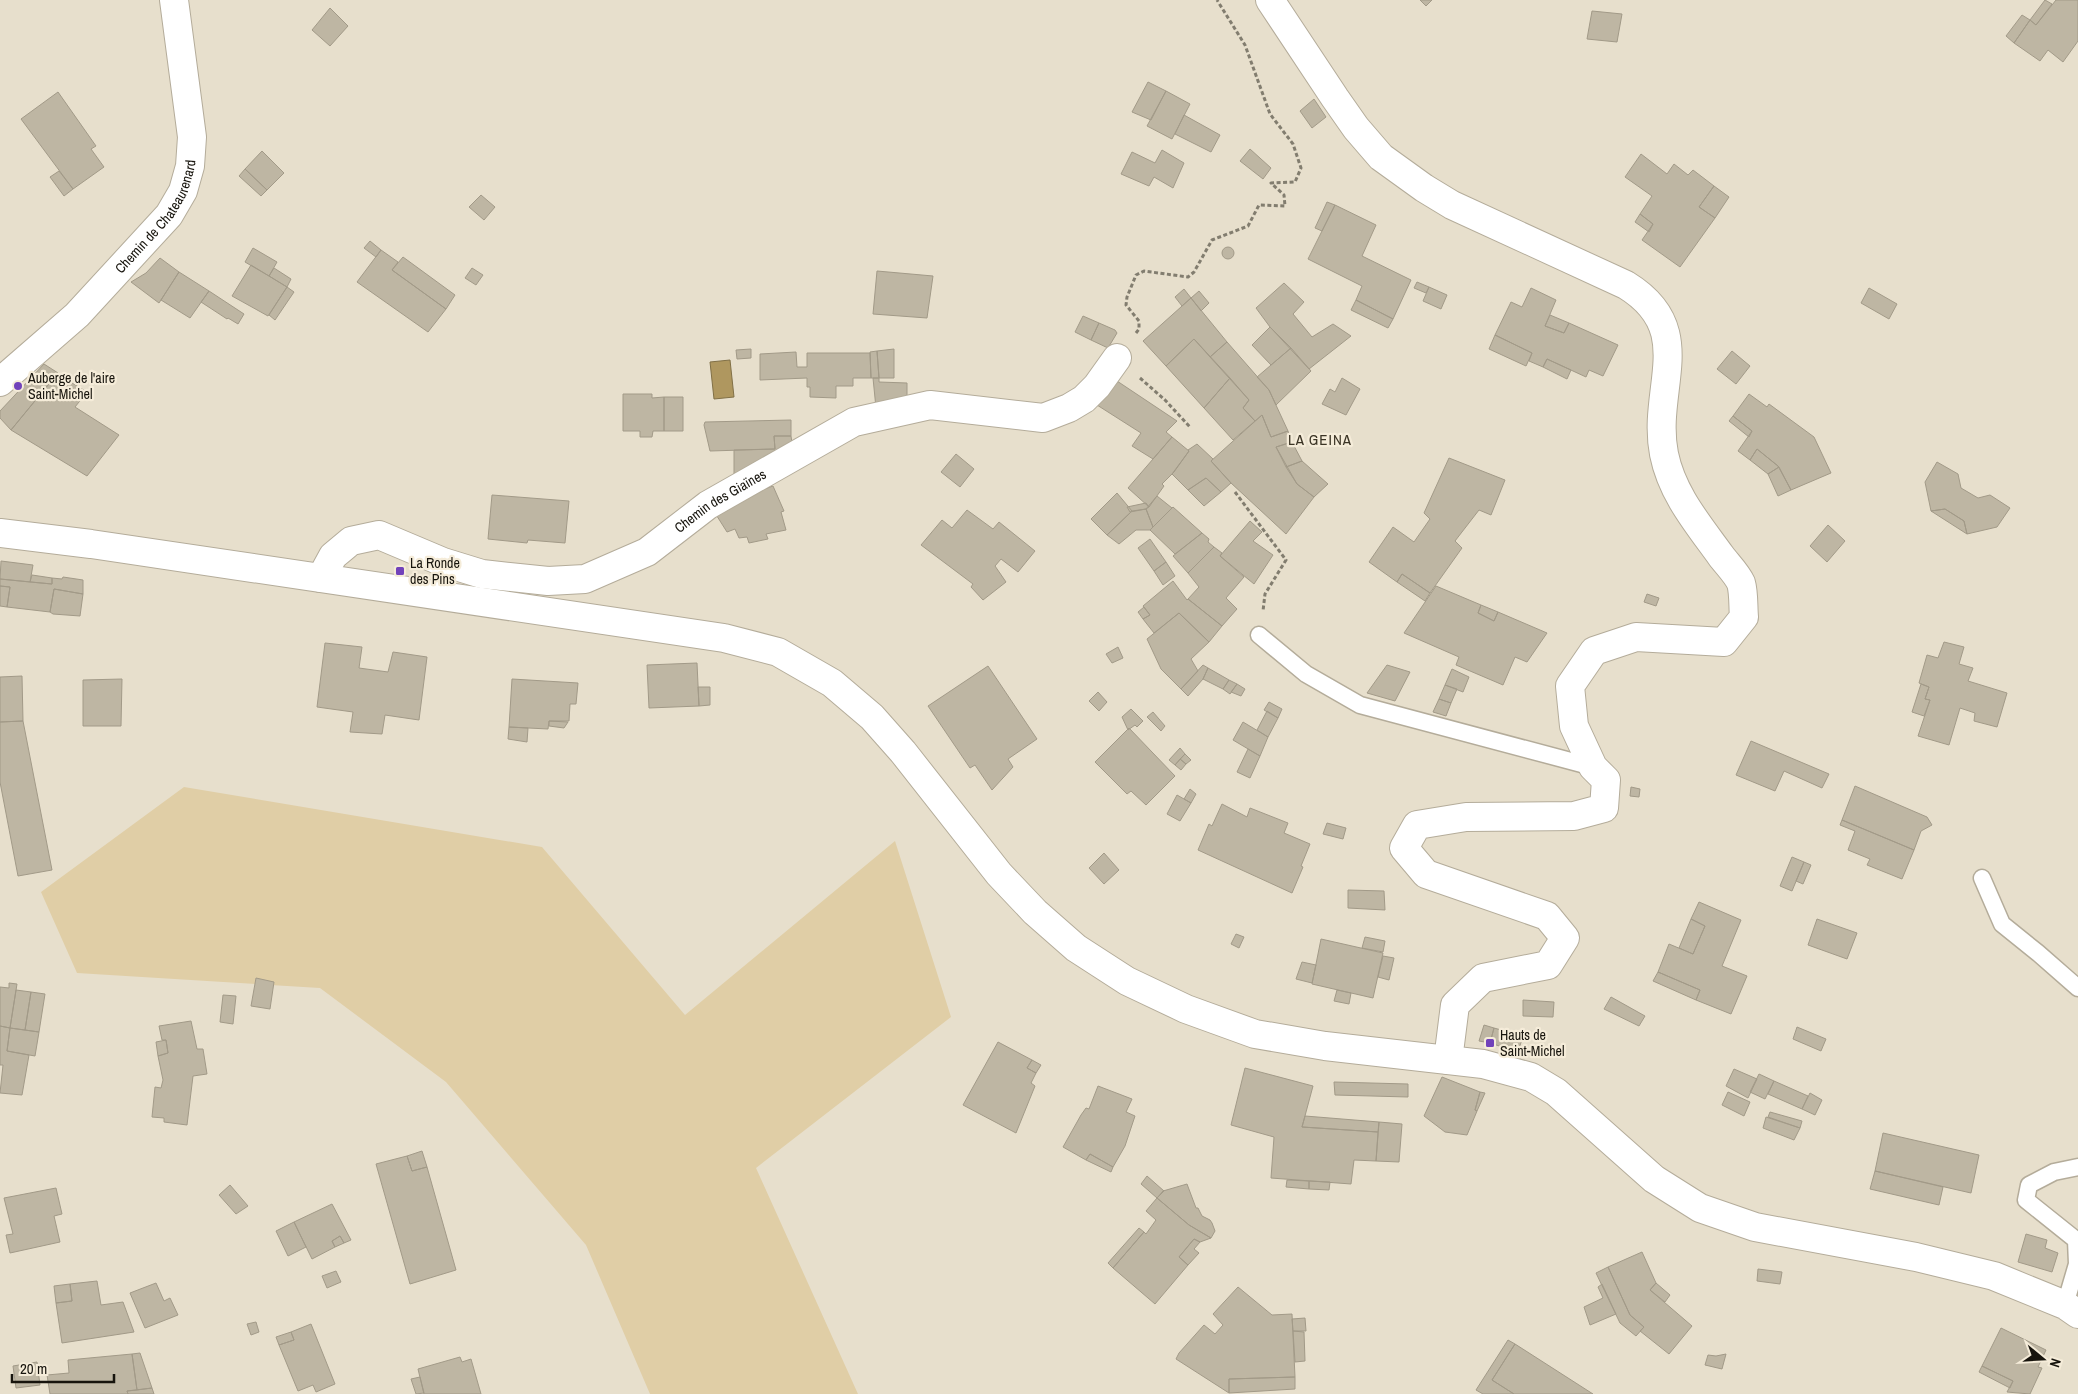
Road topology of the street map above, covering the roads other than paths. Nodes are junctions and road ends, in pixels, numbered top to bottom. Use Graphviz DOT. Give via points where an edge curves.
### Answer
graph roads {
  1 [pos="174,0"];
  2 [pos="1270,0"];
  3 [pos="1117,358"];
  4 [pos="0,382"];
  5 [pos="0,533"];
  6 [pos="321,578"];
  7 [pos="1259,635"];
  8 [pos="1593,767"];
  9 [pos="1982,878"];
  10 [pos="2078,988"];
  11 [pos="1448,1060"];
  12 [pos="2078,1167"];
  13 [pos="2071,1310"];
  1 -- 4 [label="street, Chemin de Chateaurenard" via="192,137 190,166 183,191 169,215 77,315"];
  2 -- 8 [label="street" via="1356,128 1381,157 1452,204 1626,285 1655,309 1664,327 1668,370 1661,432 1668,474 1680,500 1741,584 1744,617 1724,642 1636,637 1594,651 1570,686 1574,726"];
  3 -- 6 [label="street, Chemin des Giaïnes" via="1084,399 1043,418 930,405 854,422 708,505 647,552 585,579 548,581 482,574 443,562 379,535 351,541 333,556"];
  5 -- 6 [label="street"];
  6 -- 11 [label="street" via="724,638 778,652 832,683 872,717 999,874 1034,912 1076,948 1127,981 1186,1009 1254,1034"];
  7 -- 8 [label="lane" via="1306,674 1360,705"];
  8 -- 11 [label="street" via="1606,780 1604,808 1574,816 1466,817 1417,825 1404,848 1426,874 1547,916 1565,938 1548,965 1483,978 1456,1005"];
  9 -- 10 [label="lane" via="2002,924"];
  11 -- 13 [label="street" via="1482,1064 1531,1077 1556,1092 1654,1179 1700,1208 1755,1227 1994,1276"];
  12 -- 13 [label="lane" via="2054,1172 2029,1184 2026,1200 2076,1240 2078,1264"];
}
